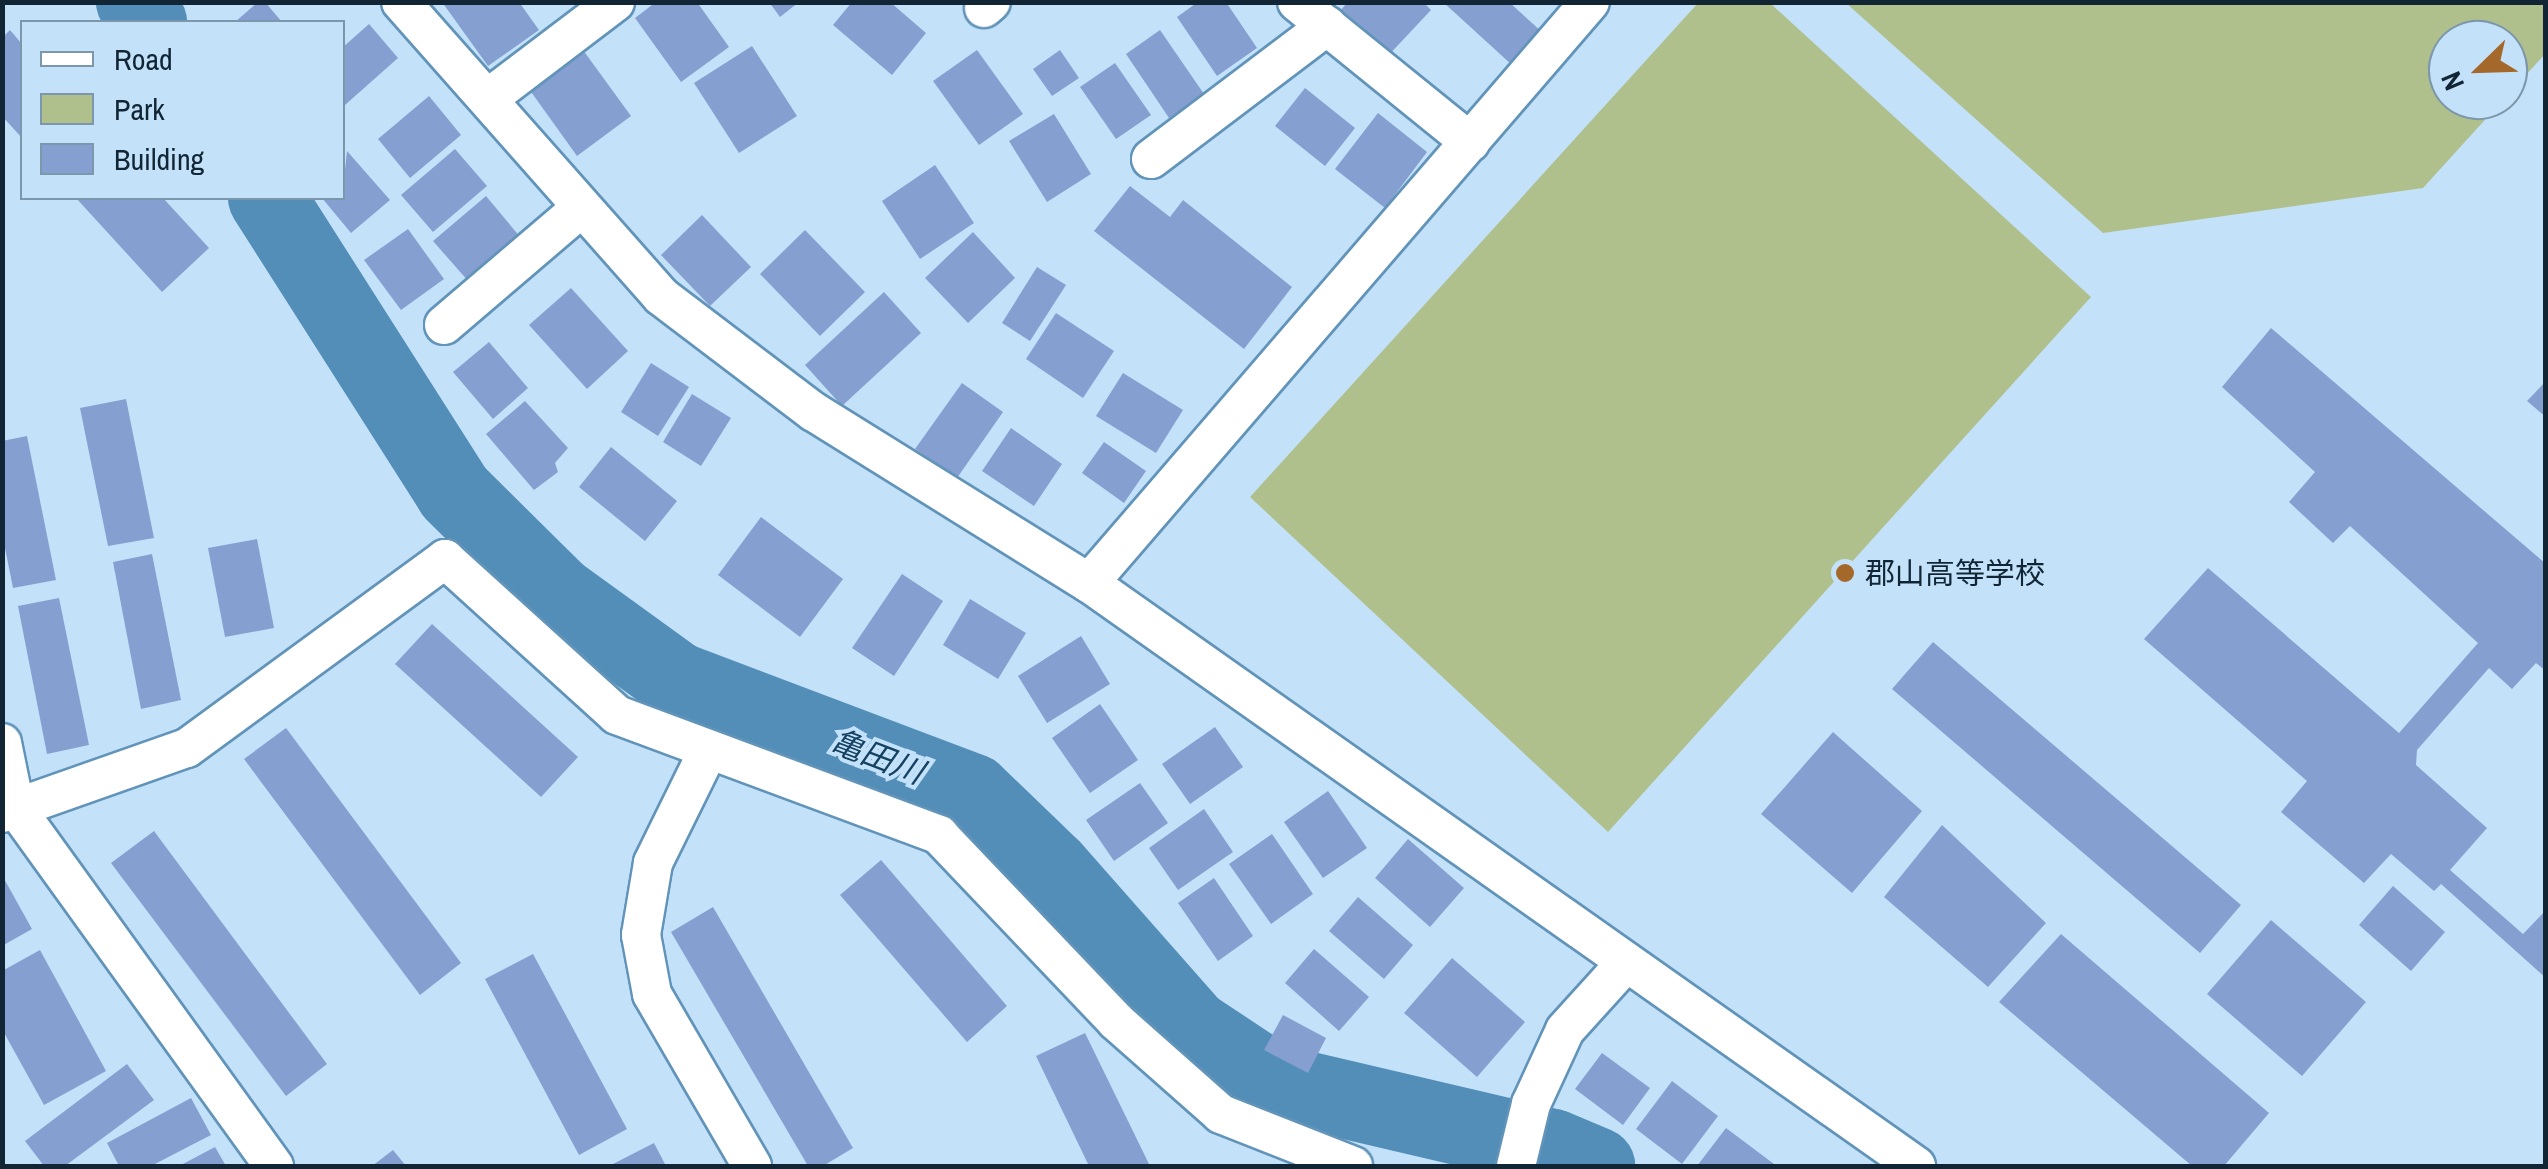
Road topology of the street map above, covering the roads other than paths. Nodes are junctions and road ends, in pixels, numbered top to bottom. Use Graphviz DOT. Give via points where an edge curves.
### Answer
graph roads {
  1 [pos="401,2"];
  2 [pos="615,2"];
  3 [pos="1297,2"];
  4 [pos="1590,2"];
  5 [pos="1327,26"];
  6 [pos="490,97"];
  7 [pos="1470,142"];
  8 [pos="1151,160"];
  9 [pos="582,208"];
  10 [pos="444,325"];
  11 [pos="1089,583"];
  12 [pos="2,743"];
  13 [pos="708,752"];
  14 [pos="9,810"];
  15 [pos="1624,965"];
  16 [pos="274,1166"];
  17 [pos="752,1166"];
  18 [pos="1353,1166"];
  19 [pos="1516,1166"];
  20 [pos="1916,1166"];
  1 -- 6 [label="street"];
  2 -- 6 [label="street"];
  3 -- 5 [label="street"];
  4 -- 7 [label="street"];
  5 -- 7 [label="street"];
  5 -- 8 [label="street"];
  6 -- 9 [label="street"];
  7 -- 11 [label="street"];
  9 -- 10 [label="street"];
  9 -- 11 [label="street" via="661,296 814,412"];
  11 -- 15 [label="street"];
  12 -- 14 [label="street"];
  13 -- 14 [label="street" via="617,715 445,559 187,748"];
  13 -- 17 [label="street" via="653,863 641,935 652,994"];
  13 -- 18 [label="street" via="938,835 1116,1021 1221,1114"];
  14 -- 16 [label="street"];
  15 -- 19 [label="street" via="1565,1030 1532,1104"];
  15 -- 20 [label="street"];
}
